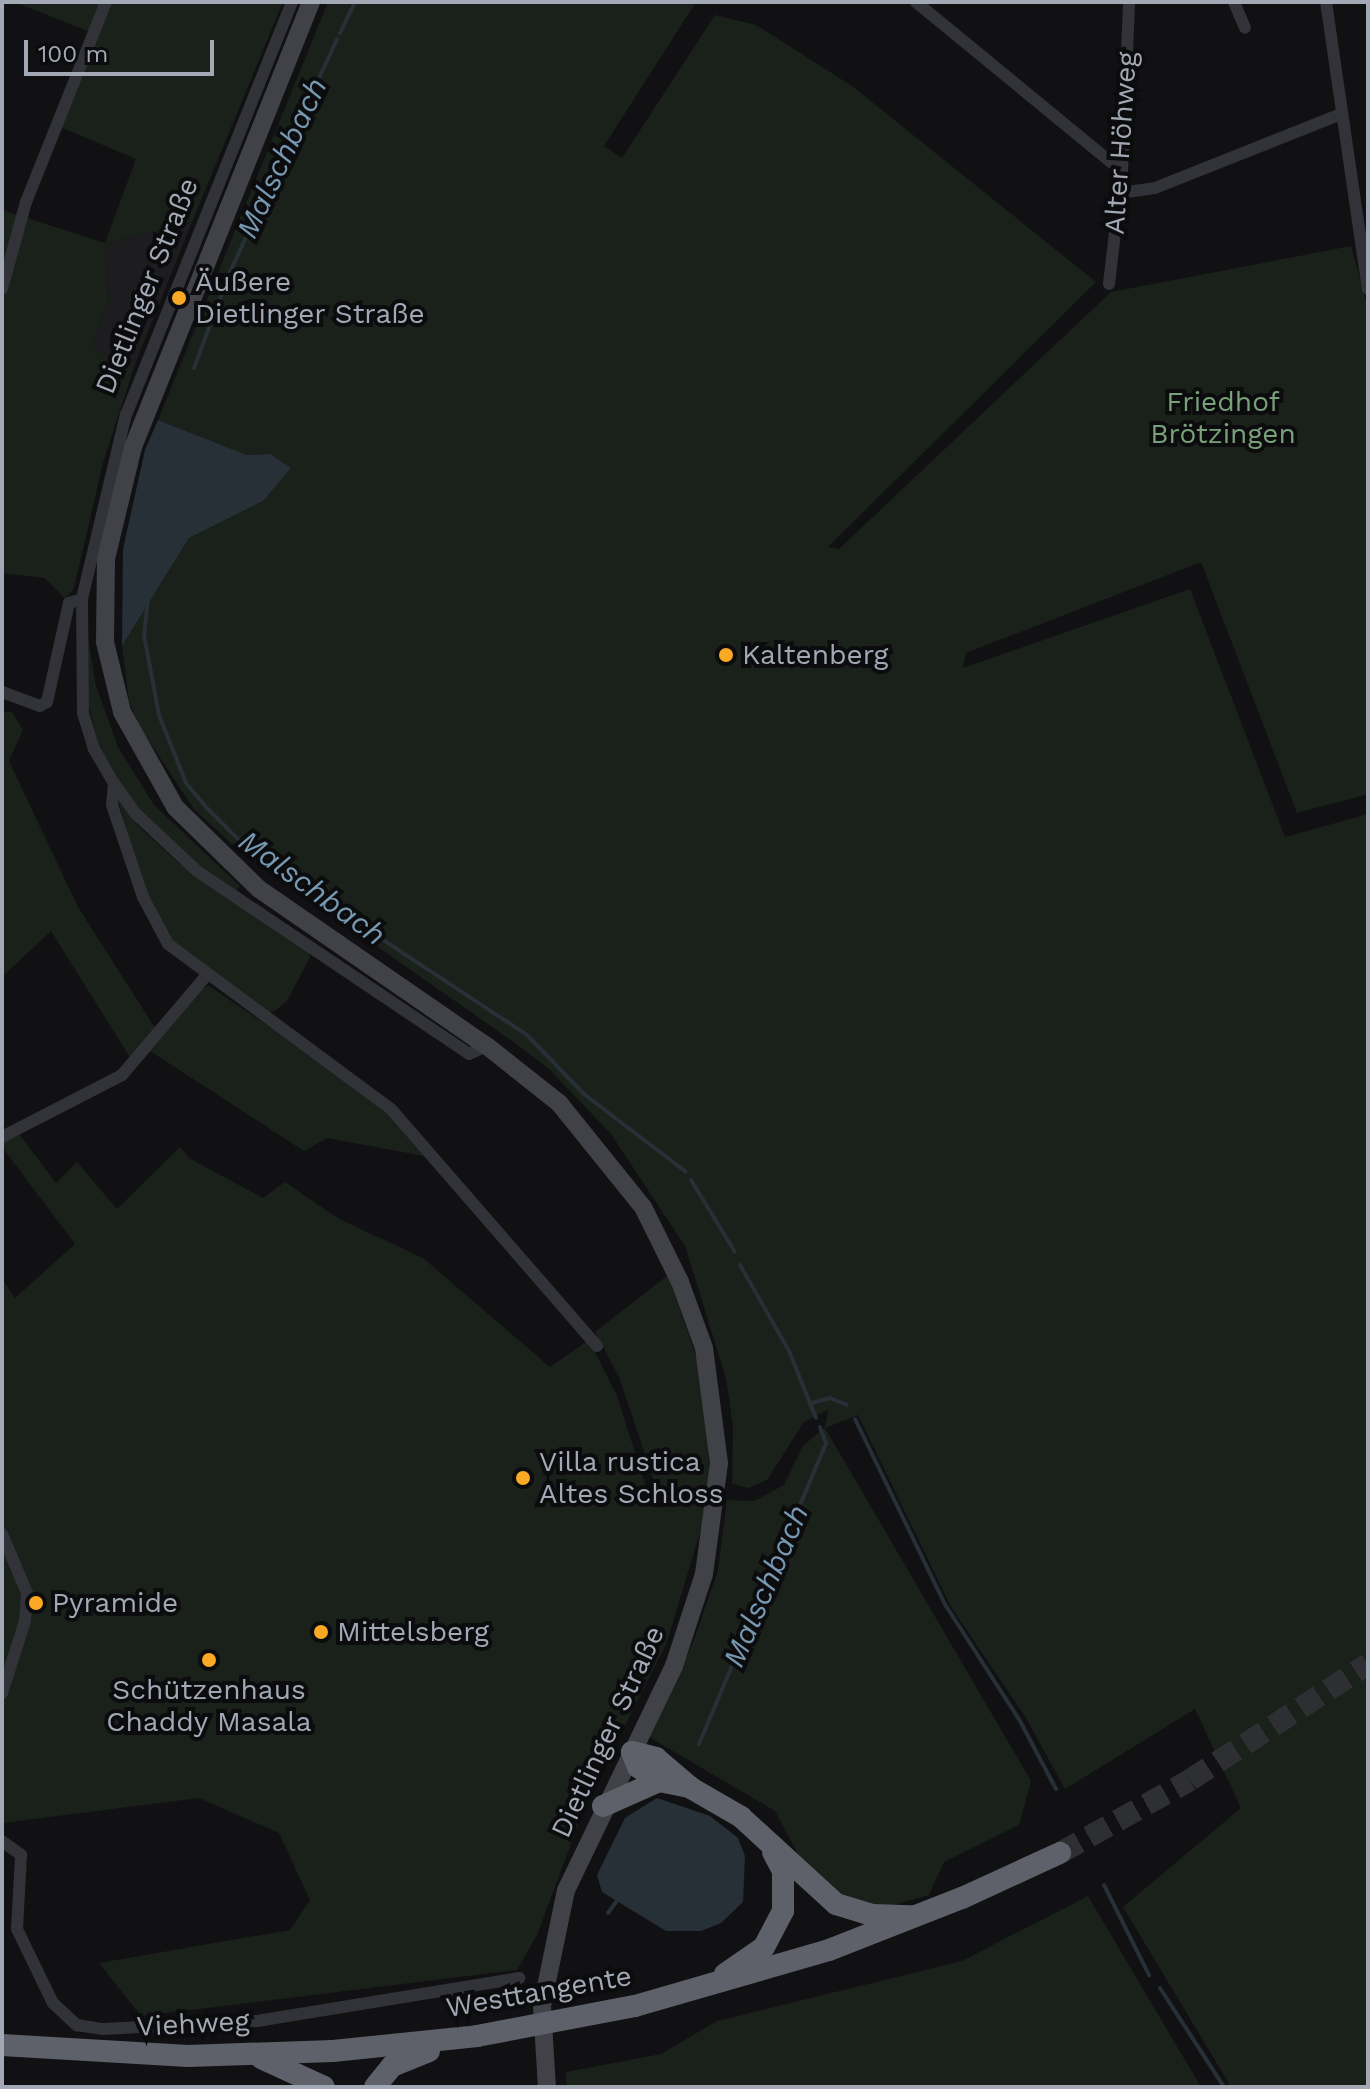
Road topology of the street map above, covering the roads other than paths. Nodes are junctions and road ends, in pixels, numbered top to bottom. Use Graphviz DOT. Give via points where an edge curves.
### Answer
graph roads {
  1 [pos="106,2"];
  2 [pos="292,2"];
  3 [pos="311,2"];
  4 [pos="916,2"];
  5 [pos="1129,2"];
  6 [pos="1234,2"];
  7 [pos="1326,2"];
  8 [pos="1245,28"];
  9 [pos="1341,114"];
  10 [pos="1122,171"];
  11 [pos="1120,193"];
  12 [pos="1363,237"];
  13 [pos="1109,284"];
  14 [pos="2,289"];
  15 [pos="1368,289"];
  16 [pos="82,599"];
  17 [pos="2,692"];
  18 [pos="114,783"];
  19 [pos="206,976"];
  20 [pos="487,1046"];
  21 [pos="2,1137"];
  22 [pos="597,1346"];
  23 [pos="2,1534"];
  24 [pos="2,1693"];
  25 [pos="632,1752"];
  26 [pos="659,1781"];
  27 [pos="691,1788"];
  28 [pos="603,1806"];
  29 [pos="765,1837"];
  30 [pos="2,1841"];
  31 [pos="1060,1853"];
  32 [pos="915,1917"];
  33 [pos="520,1978"];
  34 [pos="701,1989"];
  35 [pos="468,2037"];
  36 [pos="11,2046"];
  37 [pos="253,2055"];
  38 [pos="324,2087"];
  39 [pos="375,2087"];
  40 [pos="547,2087"];
  1 -- 14 [label="street" via="26,202"];
  2 -- 16 [label="street, Dietlinger Straße" via="139,375 107,484"];
  3 -- 20 [label="main road, Dietlinger Straße" via="137,434 106,559 105,642 122,712 137,745 175,807 200,835 278,903"];
  4 -- 10 [label="street"];
  5 -- 10 [label="street, Alter Höhweg"];
  6 -- 8 [label="street"];
  7 -- 9 [label="street"];
  9 -- 11 [label="street" via="1155,188"];
  9 -- 12 [label="street"];
  10 -- 11 [label="street, Alter Höhweg"];
  11 -- 13 [label="street, Alter Höhweg"];
  12 -- 15 [label="street"];
  16 -- 17 [label="street, Dietlinger Straße" via="69,603 53,689 40,706"];
  16 -- 18 [label="street, Dietlinger Straße" via="81,700 94,749"];
  18 -- 19 [label="street, Dietlinger Straße" via="112,805 153,919 168,944"];
  18 -- 20 [label="street, Dietlinger Straße" via="136,814 197,871 469,1054"];
  19 -- 21 [label="street" via="122,1075"];
  19 -- 22 [label="street, Dietlinger Straße" via="391,1109"];
  20 -- 25 [label="main road, Dietlinger Straße" via="559,1103 643,1207 692,1312 712,1383 719,1463 704,1574 674,1666"];
  23 -- 24 [label="street" via="27,1593 25,1621"];
  25 -- 26 [label="highway" via="638,1767"];
  25 -- 27 [label="highway" via="656,1758"];
  25 -- 28 [label="main road, Dietlinger Straße"];
  26 -- 27 [label="highway"];
  26 -- 28 [label="highway"];
  27 -- 29 [label="highway"];
  28 -- 40 [label="main road, Dietlinger Straße" via="566,1890 551,1949 542,2006"];
  29 -- 32 [label="highway" via="836,1904 872,1915"];
  29 -- 34 [label="highway" via="783,1871 785,1897 774,1931 755,1954"];
  30 -- 33 [label="street, Viehweg" via="21,1855 17,1929 53,2003 77,2025 103,2029 257,2021"];
  31 -- 32 [label="highway, Westtangente"];
  32 -- 34 [label="highway, Westtangente"];
  34 -- 35 [label="highway, Westtangente, bridge"];
  35 -- 37 [label="highway, Westtangente"];
  35 -- 39 [label="highway" via="392,2066"];
  36 -- 37 [label="highway, Westtangente"];
  37 -- 38 [label="highway"];
}
